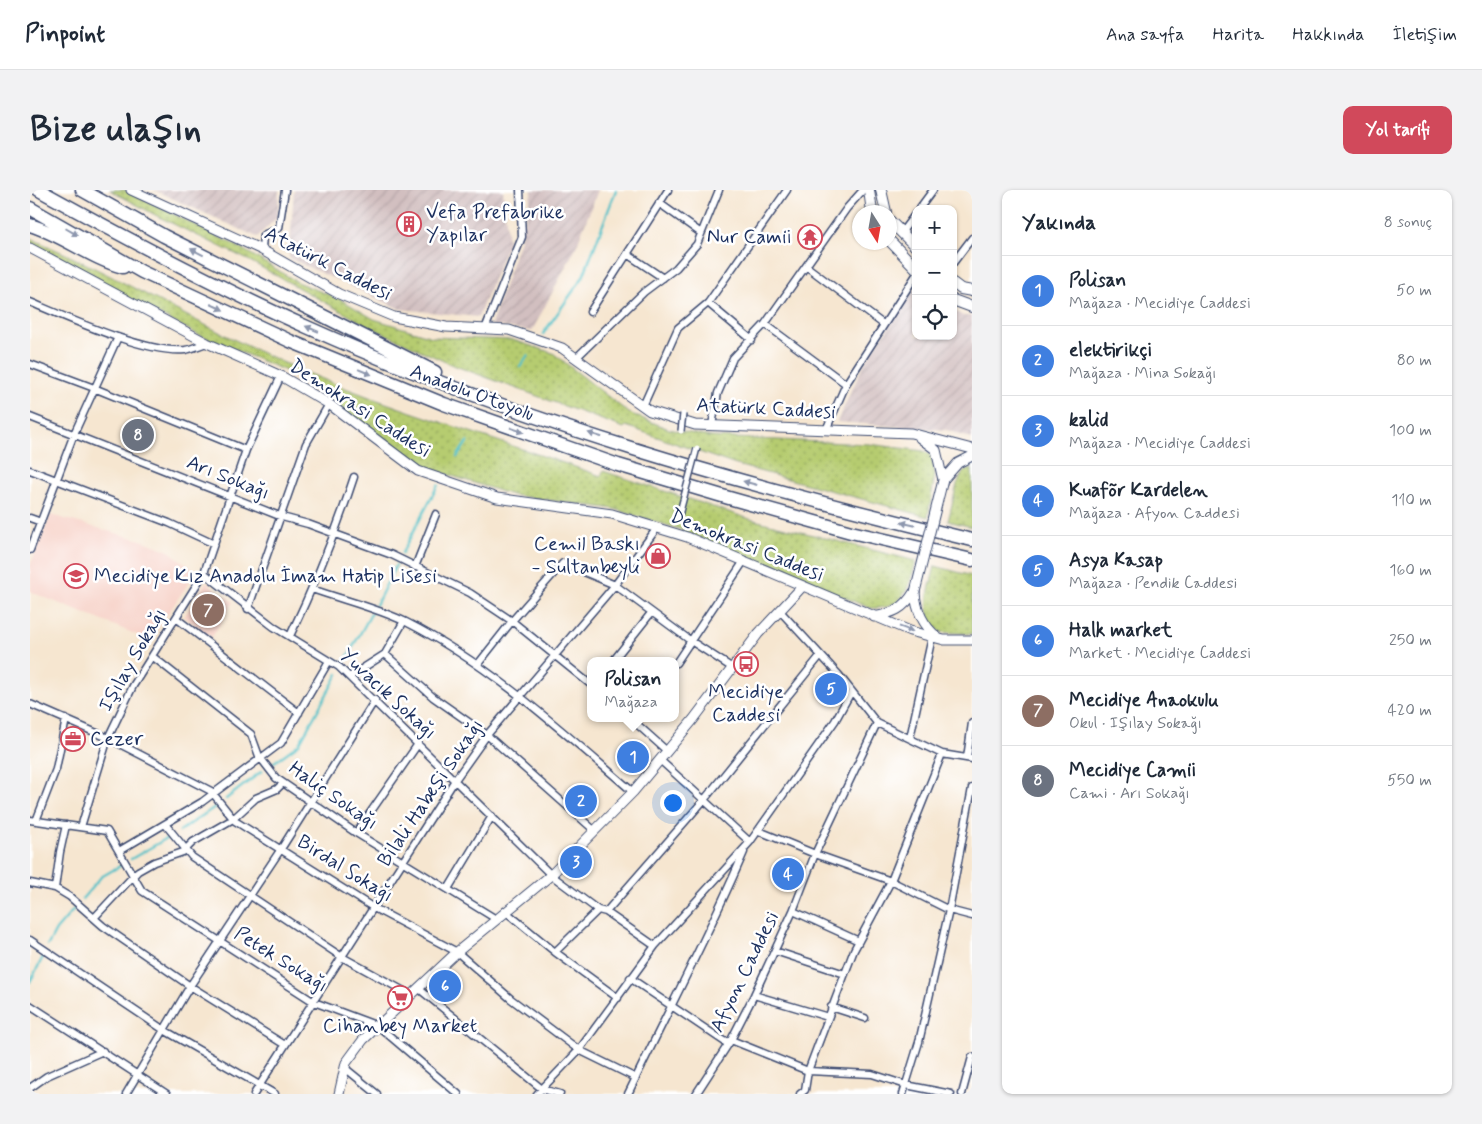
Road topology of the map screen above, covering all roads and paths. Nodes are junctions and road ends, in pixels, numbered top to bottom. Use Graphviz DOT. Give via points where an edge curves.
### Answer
graph roads {
  1 [pos="39,190"];
  2 [pos="82,190"];
  3 [pos="131,190"];
  4 [pos="285,190"];
  5 [pos="520,190"];
  6 [pos="668,190"];
  7 [pos="719,190"];
  8 [pos="787,190"];
  9 [pos="864,190"];
  10 [pos="869,190"];
  11 [pos="881,190"];
  12 [pos="933,190"];
  13 [pos="659,203"];
  14 [pos="871,205"];
  15 [pos="884,205"];
  16 [pos="922,205"];
  17 [pos="30,208"];
  18 [pos="912,218"];
  19 [pos="30,225"];
  20 [pos="897,228"];
  21 [pos="702,233"];
  22 [pos="901,233"];
  23 [pos="972,238"];
  24 [pos="912,243"];
  25 [pos="30,248"];
  26 [pos="897,248"];
  27 [pos="262,250"];
  28 [pos="627,254"];
  29 [pos="957,258"];
  30 [pos="912,264"];
  31 [pos="806,266"];
  32 [pos="142,272"];
  33 [pos="663,278"];
  34 [pos="912,281"];
  35 [pos="957,286"];
  36 [pos="972,291"];
  37 [pos="957,301"];
  38 [pos="30,302"];
  39 [pos="708,303"];
  40 [pos="972,307"];
  41 [pos="590,312"];
  42 [pos="765,324"];
  43 [pos="883,324"];
  44 [pos="485,329"];
  45 [pos="118,337"];
  46 [pos="752,340"];
  47 [pos="208,344"];
  48 [pos="576,358"];
  49 [pos="30,364"];
  50 [pos="281,376"];
  51 [pos="846,384"];
  52 [pos="94,388"];
  53 [pos="474,394"];
  54 [pos="328,404"];
  55 [pos="643,406"];
  56 [pos="683,414"];
  57 [pos="30,417"];
  58 [pos="712,426"];
  59 [pos="826,430"];
  60 [pos="681,431"];
  61 [pos="912,432"];
  62 [pos="74,434"];
  63 [pos="697,448"];
  64 [pos="972,449"];
  65 [pos="246,450"];
  66 [pos="972,456"];
  67 [pos="30,470"];
  68 [pos="354,477"];
  69 [pos="943,480"];
  70 [pos="58,481"];
  71 [pos="230,497"];
  72 [pos="436,514"];
  73 [pos="282,517"];
  74 [pos="30,518"];
  75 [pos="678,519"];
  76 [pos="42,522"];
  77 [pos="657,528"];
  78 [pos="335,534"];
  79 [pos="972,540"];
  80 [pos="214,544"];
  81 [pos="30,550"];
  82 [pos="972,560"];
  83 [pos="744,561"];
  84 [pos="415,567"];
  85 [pos="204,574"];
  86 [pos="615,585"];
  87 [pos="802,587"];
  88 [pos="312,589"];
  89 [pos="915,592"];
  90 [pos="248,609"];
  91 [pos="780,611"];
  92 [pos="651,613"];
  93 [pos="874,617"];
  94 [pos="176,618"];
  95 [pos="404,621"];
  96 [pos="512,621"];
  97 [pos="290,636"];
  98 [pos="936,638"];
  99 [pos="972,640"];
  100 [pos="691,641"];
  101 [pos="385,654"];
  102 [pos="556,654"];
  103 [pos="152,656"];
  104 [pos="820,656"];
  105 [pos="616,657"];
  106 [pos="679,659"];
  107 [pos="329,661"];
  108 [pos="478,664"];
  109 [pos="731,667"];
  110 [pos="349,677"];
  111 [pos="587,681"];
  112 [pos="851,692"];
  113 [pos="521,696"];
  114 [pos="375,700"];
  115 [pos="30,704"];
  116 [pos="299,712"];
  117 [pos="66,719"];
  118 [pos="637,722"];
  119 [pos="972,722"];
  120 [pos="877,723"];
  121 [pos="487,735"];
  122 [pos="108,738"];
  123 [pos="910,738"];
  124 [pos="418,744"];
  125 [pos="667,751"];
  126 [pos="942,754"];
  127 [pos="261,758"];
  128 [pos="969,758"];
  129 [pos="660,760"];
  130 [pos="455,780"];
  131 [pos="283,784"];
  132 [pos="972,788"];
  133 [pos="633,792"];
  134 [pos="213,793"];
  135 [pos="704,800"];
  136 [pos="310,804"];
  137 [pos="492,816"];
  138 [pos="233,819"];
  139 [pos="33,820"];
  140 [pos="165,824"];
  141 [pos="66,825"];
  142 [pos="81,827"];
  143 [pos="595,831"];
  144 [pos="759,831"];
  145 [pos="356,834"];
  146 [pos="748,844"];
  147 [pos="282,849"];
  148 [pos="186,850"];
  149 [pos="119,852"];
  150 [pos="815,854"];
  151 [pos="403,863"];
  152 [pos="133,875"];
  153 [pos="552,875"];
  154 [pos="891,881"];
  155 [pos="30,883"];
  156 [pos="55,888"];
  157 [pos="448,889"];
  158 [pos="252,895"];
  159 [pos="374,908"];
  160 [pos="598,910"];
  161 [pos="949,910"];
  162 [pos="505,911"];
  163 [pos="793,911"];
  164 [pos="606,912"];
  165 [pos="972,916"];
  166 [pos="94,918"];
  167 [pos="496,919"];
  168 [pos="30,940"];
  169 [pos="859,941"];
  170 [pos="222,942"];
  171 [pos="654,946"];
  172 [pos="775,950"];
  173 [pos="457,952"];
  174 [pos="555,952"];
  175 [pos="342,957"];
  176 [pos="844,974"];
  177 [pos="630,978"];
  178 [pos="190,986"];
  179 [pos="415,991"];
  180 [pos="754,996"];
  181 [pos="618,998"];
  182 [pos="314,1002"];
  183 [pos="671,1004"];
  184 [pos="30,1005"];
  185 [pos="831,1007"];
  186 [pos="828,1017"];
  187 [pos="865,1018"];
  188 [pos="378,1026"];
  189 [pos="164,1030"];
  190 [pos="731,1040"];
  191 [pos="285,1044"];
  192 [pos="579,1050"];
  193 [pos="103,1051"];
  194 [pos="972,1057"];
  195 [pos="345,1068"];
  196 [pos="808,1071"];
  197 [pos="137,1074"];
  198 [pos="636,1078"];
  199 [pos="260,1084"];
  200 [pos="906,1085"];
  201 [pos="30,1088"];
  202 [pos="540,1092"];
  203 [pos="126,1094"];
  204 [pos="167,1094"];
  205 [pos="254,1094"];
  206 [pos="275,1094"];
  207 [pos="339,1094"];
  208 [pos="376,1094"];
  209 [pos="458,1094"];
  210 [pos="560,1094"];
  211 [pos="628,1094"];
  212 [pos="696,1094"];
  213 [pos="800,1094"];
  214 [pos="902,1094"];
  215 [pos="951,1094"];
  216 [pos="962,1094"];
  53 -- 1 [label="highway, Anadolu Otoyolu, one-way" via="309,328 215,284"];
  53 -- 2 [label="highway, one-way" via="408,357 164,236"];
  3 -- 27 [label="street, Atatürk Caddesi"];
  4 -- 27 [label="street" via="279,228 263,236"];
  5 -- 44 [label="street" via="522,237"];
  6 -- 13 [label="street"];
  7 -- 21 [label="street"];
  8 -- 39 [label="street"];
  9 -- 31 [label="street" via="847,208"];
  10 -- 14 [label="main road"];
  11 -- 15 [label="main road"];
  12 -- 16 [label="street"];
  13 -- 21 [label="street"];
  13 -- 28 [label="street"];
  17 -- 32 [label="highway, Anadolu Otoyolu, one-way"];
  18 -- 22 [label="street"];
  19 -- 32 [label="highway" via="105,262"];
  20 -- 22 [label="main road"];
  21 -- 33 [label="street" via="697,244"];
  22 -- 24 [label="main road"];
  23 -- 29 [label="street"];
  25 -- 47 [label="street, Demokrasi Caddesi"];
  26 -- 30 [label="main road"];
  27 -- 44 [label="street, Atatürk Caddesi" via="339,294 394,317 446,327"];
  28 -- 33 [label="street"];
  28 -- 41 [label="street"];
  31 -- 42 [label="street"];
  31 -- 43 [label="street"];
  32 -- 82 [label="highway, Anadolu Otoyolu, one-way" via="290,341 426,397 618,465 787,515"];
  33 -- 48 [label="street" via="644,292"];
  34 -- 43 [label="street"];
  35 -- 36 [label="main road"];
  37 -- 40 [label="main road"];
  38 -- 45 [label="street"];
  39 -- 46 [label="street"];
  39 -- 55 [label="street" via="678,328"];
  42 -- 46 [label="street"];
  42 -- 51 [label="street"];
  43 -- 51 [label="street"];
  44 -- 48 [label="street, Atatürk Caddesi" via="510,330 562,348"];
  45 -- 47 [label="street" via="154,347 185,350"];
  45 -- 52 [label="street"];
  46 -- 58 [label="street" via="733,358 718,393"];
  47 -- 50 [label="street, Demokrasi Caddesi"];
  48 -- 55 [label="street, Atatürk Caddesi"];
  49 -- 52 [label="street"];
  50 -- 54 [label="street, Demokrasi Caddesi"];
  50 -- 65 [label="street, Işılay Sokağı"];
  51 -- 59 [label="street"];
  52 -- 62 [label="street"];
  52 -- 65 [label="street"];
  79 -- 53 [label="highway, Anadolu Otoyolu, one-way" via="729,477"];
  54 -- 73 [label="street" via="306,444"];
  54 -- 77 [label="street, Demokrasi Caddesi" via="418,471 498,498 612,514"];
  55 -- 58 [label="street, Atatürk Caddesi" via="695,425"];
  56 -- 60 [label="street, bridge"];
  57 -- 62 [label="street, Arı Sokağı"];
  58 -- 59 [label="street, Atatürk Caddesi"];
  59 -- 61 [label="street, Atatürk Caddesi"];
  61 -- 64 [label="street, Atatürk Caddesi"];
  61 -- 69 [label="street" via="936,450"];
  62 -- 70 [label="street"];
  62 -- 71 [label="street, Arı Sokağı"];
  63 -- 75 [label="street, bridge"];
  65 -- 71 [label="street, Işılay Sokağı"];
  66 -- 69 [label="street" via="958,463"];
  67 -- 70 [label="street"];
  68 -- 78 [label="street"];
  69 -- 89 [label="street, bridge"];
  70 -- 76 [label="street"];
  70 -- 80 [label="street" via="169,523"];
  71 -- 73 [label="street, Arı Sokağı"];
  71 -- 80 [label="street, Işılay Sokağı"];
  72 -- 84 [label="street"];
  73 -- 78 [label="street, Arı Sokağı"];
  73 -- 90 [label="street"];
  74 -- 76 [label="street"];
  76 -- 81 [label="street"];
  77 -- 83 [label="street, Demokrasi Caddesi" via="687,536"];
  77 -- 86 [label="street, Bilali Habeşi Sokağı"];
  78 -- 84 [label="street, Arı Sokağı"];
  78 -- 88 [label="street"];
  80 -- 85 [label="street, Işılay Sokağı"];
  83 -- 87 [label="street, Demokrasi Caddesi"];
  83 -- 100 [label="street"];
  84 -- 96 [label="street, Arı Sokağı" via="470,593"];
  85 -- 90 [label="street, Yuvacık Sokağı"];
  85 -- 94 [label="street, Işılay Sokağı"];
  86 -- 92 [label="street"];
  86 -- 96 [label="street" via="563,563"];
  86 -- 102 [label="street, Bilali Habeşi Sokağı"];
  87 -- 91 [label="street"];
  87 -- 93 [label="street, Demokrasi Caddesi"];
  88 -- 95 [label="street"];
  88 -- 97 [label="street"];
  89 -- 93 [label="street" via="900,609"];
  89 -- 98 [label="street" via="922,619"];
  90 -- 97 [label="street, Yuvacık Sokağı"];
  91 -- 104 [label="street"];
  91 -- 109 [label="street"];
  92 -- 100 [label="street"];
  92 -- 105 [label="street"];
  93 -- 98 [label="street, Demokrasi Caddesi, one-way"];
  94 -- 103 [label="street, Işılay Sokağı"];
  94 -- 116 [label="street"];
  95 -- 101 [label="street"];
  95 -- 108 [label="street"];
  96 -- 102 [label="street, Arı Sokağı"];
  96 -- 108 [label="street"];
  97 -- 107 [label="street, Yuvacık Sokağı"];
  98 -- 99 [label="street, Demokrasi Caddesi"];
  98 -- 123 [label="street"];
  100 -- 106 [label="street"];
  100 -- 109 [label="street"];
  101 -- 110 [label="street"];
  101 -- 121 [label="street" via="434,697"];
  102 -- 111 [label="street, Arı Sokağı"];
  102 -- 113 [label="street, Bilali Habeşi Sokağı"];
  103 -- 122 [label="street, Işılay Sokağı" via="133,686"];
  103 -- 127 [label="street, Haliç Sokağı" via="252,734"];
  104 -- 112 [label="street"];
  104 -- 135 [label="street"];
  107 -- 110 [label="street, Yuvacık Sokağı"];
  107 -- 116 [label="street"];
  108 -- 113 [label="street"];
  109 -- 125 [label="street"];
  110 -- 114 [label="street, Yuvacık Sokağı"];
  112 -- 120 [label="street"];
  112 -- 144 [label="street" via="835,721"];
  113 -- 121 [label="street, Bilali Habeşi Sokağı"];
  113 -- 133 [label="street"];
  114 -- 124 [label="street, Yuvacık Sokağı"];
  114 -- 136 [label="street"];
  115 -- 117 [label="street, Birdal Sokağı"];
  116 -- 127 [label="street" via="281,743"];
  117 -- 122 [label="street, Birdal Sokağı"];
  117 -- 139 [label="street" via="56,769"];
  118 -- 125 [label="street"];
  119 -- 128 [label="street"];
  120 -- 123 [label="street"];
  120 -- 150 [label="street, Afyon Caddesi"];
  121 -- 130 [label="street, Bilali Habeşi Sokağı"];
  121 -- 143 [label="street"];
  122 -- 134 [label="street, Birdal Sokağı"];
  122 -- 142 [label="street, Işılay Sokağı"];
  123 -- 126 [label="street"];
  124 -- 130 [label="street, Yuvacık Sokağı"];
  124 -- 145 [label="street"];
  125 -- 129 [label="street"];
  126 -- 128 [label="street"];
  126 -- 154 [label="street"];
  127 -- 131 [label="street, Haliç Sokağı"];
  127 -- 134 [label="street"];
  129 -- 133 [label="street"];
  129 -- 135 [label="street"];
  130 -- 137 [label="street, Yuvacık Sokağı"];
  130 -- 151 [label="street, Bilali Habeşi Sokağı"];
  131 -- 136 [label="street, Haliç Sokağı"];
  131 -- 138 [label="street" via="256,798"];
  132 -- 161 [label="street"];
  133 -- 143 [label="street"];
  134 -- 138 [label="street, Birdal Sokağı"];
  134 -- 140 [label="street"];
  135 -- 146 [label="street"];
  135 -- 164 [label="street"];
  136 -- 145 [label="street, Haliç Sokağı"];
  136 -- 147 [label="street"];
  137 -- 153 [label="street, Yuvacık Sokağı"];
  137 -- 157 [label="street"];
  138 -- 147 [label="street, Birdal Sokağı"];
  138 -- 148 [label="street" via="193,842"];
  139 -- 141 [label="street"];
  140 -- 148 [label="street"];
  140 -- 149 [label="street"];
  141 -- 142 [label="street"];
  141 -- 156 [label="street"];
  142 -- 149 [label="street, Petek Sokağı" via="107,831"];
  143 -- 153 [label="street"];
  144 -- 146 [label="street"];
  144 -- 150 [label="street"];
  145 -- 151 [label="street, Haliç Sokağı"];
  146 -- 171 [label="street"];
  146 -- 183 [label="street" via="712,926"];
  147 -- 158 [label="street"];
  147 -- 159 [label="street, Birdal Sokağı"];
  148 -- 152 [label="street" via="154,862"];
  148 -- 158 [label="street"];
  149 -- 152 [label="street, Petek Sokağı"];
  150 -- 154 [label="street"];
  150 -- 163 [label="street, Afyon Caddesi"];
  151 -- 157 [label="street, Haliç Sokağı"];
  151 -- 159 [label="street, Bilali Habeşi Sokağı"];
  152 -- 166 [label="street"];
  152 -- 170 [label="street, Petek Sokağı" via="142,890"];
  153 -- 160 [label="street, Yuvacık Sokağı"];
  153 -- 162 [label="street"];
  154 -- 161 [label="street"];
  154 -- 169 [label="street"];
  155 -- 156 [label="street"];
  156 -- 166 [label="street"];
  157 -- 167 [label="street, Haliç Sokağı"];
  158 -- 170 [label="street"];
  158 -- 175 [label="street"];
  159 -- 173 [label="street, Birdal Sokağı"];
  159 -- 175 [label="street, Bilali Habeşi Sokağı"];
  160 -- 164 [label="street, Yuvacık Sokağı"];
  160 -- 174 [label="street"];
  161 -- 165 [label="street"];
  161 -- 200 [label="street"];
  162 -- 167 [label="street"];
  162 -- 174 [label="street"];
  163 -- 169 [label="street"];
  163 -- 172 [label="street, Afyon Caddesi"];
  164 -- 171 [label="street, Yuvacık Sokağı"];
  166 -- 178 [label="street"];
  167 -- 173 [label="street"];
  168 -- 189 [label="street"];
  169 -- 176 [label="street"];
  170 -- 178 [label="street"];
  170 -- 182 [label="street, Petek Sokağı"];
  171 -- 177 [label="street"];
  172 -- 176 [label="street"];
  172 -- 180 [label="street, Afyon Caddesi"];
  173 -- 179 [label="street"];
  173 -- 192 [label="street, Birdal Sokağı" via="511,999"];
  174 -- 181 [label="street"];
  175 -- 179 [label="street"];
  175 -- 182 [label="street, Bilali Habeşi Sokağı"];
  176 -- 185 [label="street"];
  177 -- 181 [label="street"];
  177 -- 183 [label="street"];
  178 -- 189 [label="street"];
  178 -- 191 [label="street"];
  179 -- 188 [label="street"];
  179 -- 202 [label="street"];
  180 -- 186 [label="street"];
  180 -- 190 [label="street, Afyon Caddesi"];
  181 -- 192 [label="street"];
  182 -- 188 [label="street, Petek Sokağı"];
  182 -- 191 [label="street, Bilali Habeşi Sokağı"];
  183 -- 190 [label="street" via="725,1042"];
  183 -- 198 [label="street"];
  184 -- 193 [label="street"];
  185 -- 186 [label="street"];
  185 -- 187 [label="street"];
  186 -- 196 [label="street"];
  188 -- 195 [label="street" via="354,1052"];
  188 -- 209 [label="street, Petek Sokağı"];
  189 -- 197 [label="street"];
  189 -- 199 [label="street"];
  190 -- 196 [label="street"];
  190 -- 212 [label="street, Afyon Caddesi"];
  191 -- 199 [label="street, Bilali Habeşi Sokağı"];
  192 -- 198 [label="street, Birdal Sokağı"];
  192 -- 202 [label="street"];
  193 -- 197 [label="street"];
  193 -- 201 [label="street" via="46,1076"];
  194 -- 216 [label="street"];
  195 -- 207 [label="street"];
  195 -- 208 [label="street"];
  196 -- 200 [label="street" via="872,1074"];
  196 -- 213 [label="street"];
  197 -- 203 [label="street"];
  197 -- 204 [label="street"];
  198 -- 211 [label="street"];
  199 -- 205 [label="street, Bilali Habeşi Sokağı"];
  199 -- 206 [label="street"];
  200 -- 214 [label="street"];
  200 -- 215 [label="street"];
  202 -- 210 [label="street"];
}
